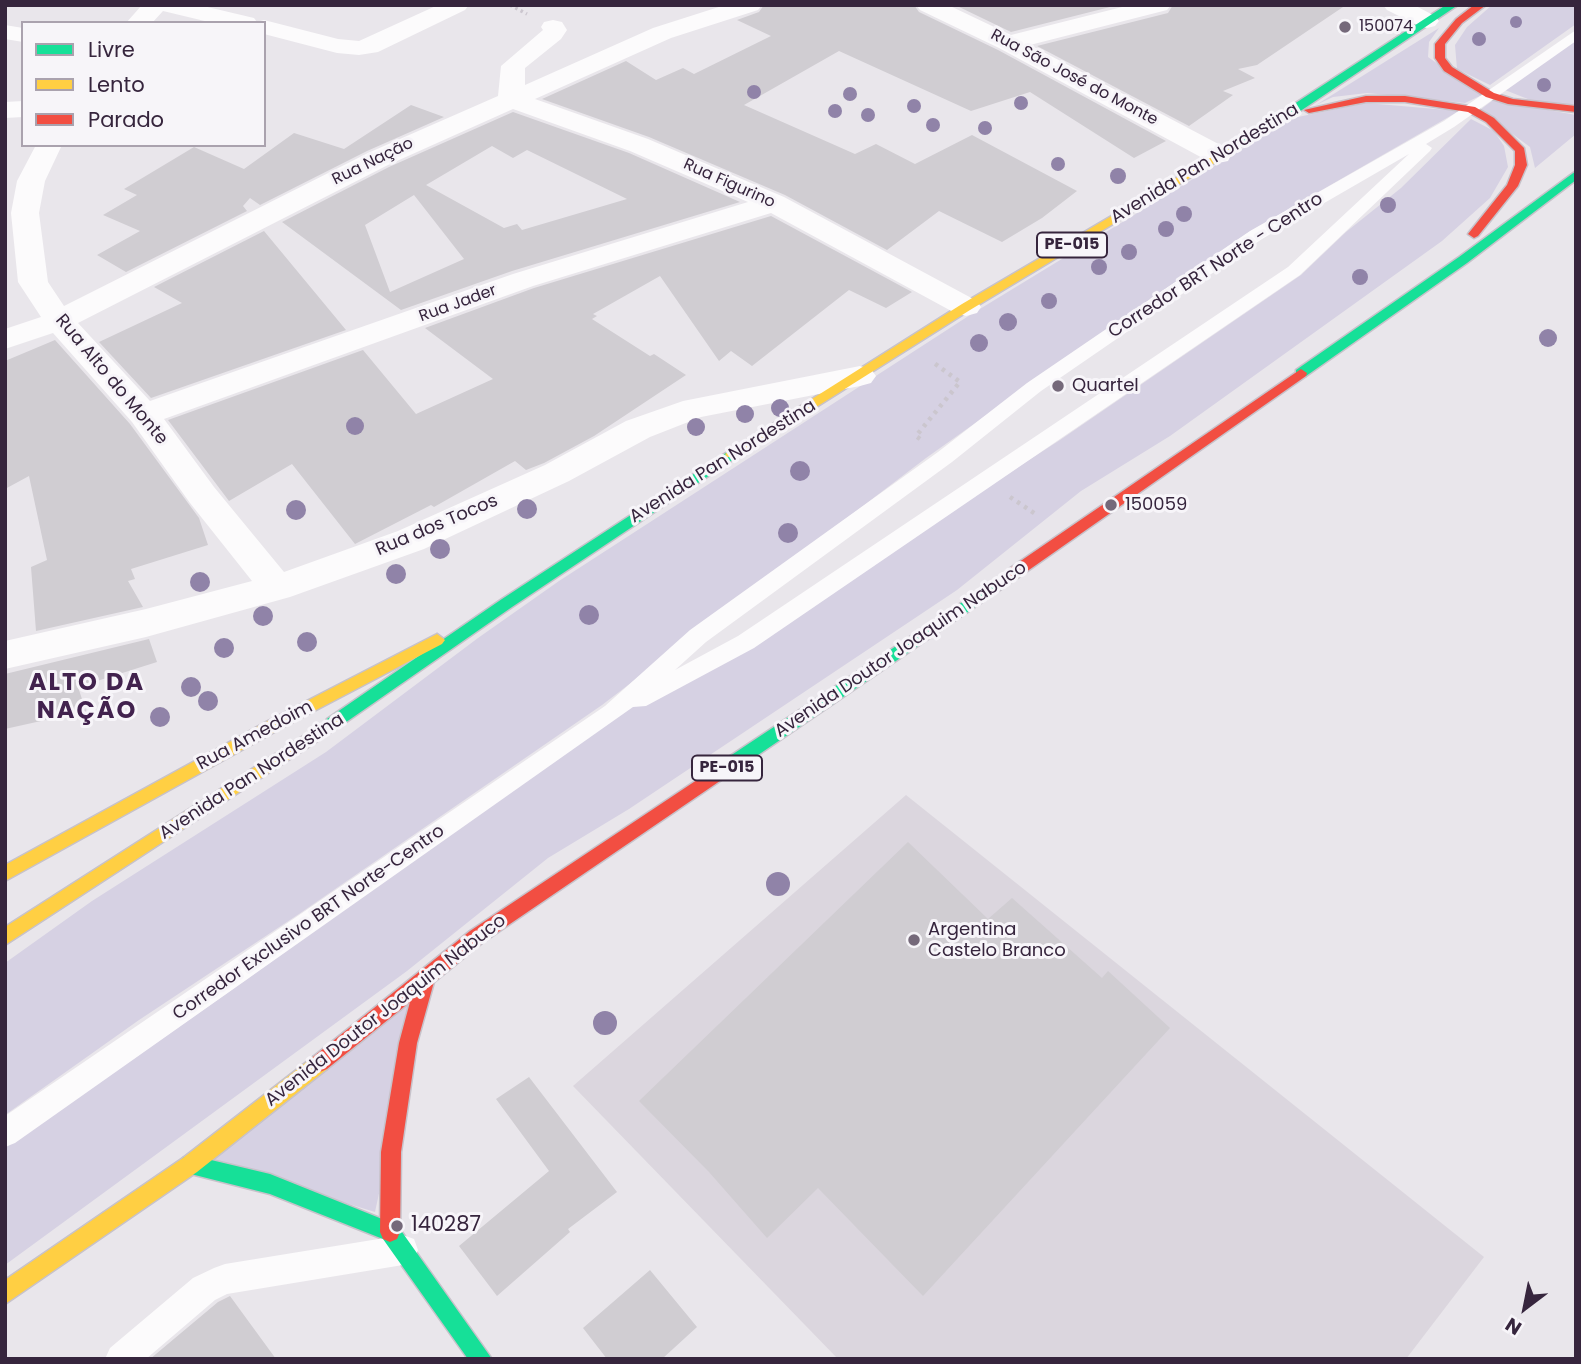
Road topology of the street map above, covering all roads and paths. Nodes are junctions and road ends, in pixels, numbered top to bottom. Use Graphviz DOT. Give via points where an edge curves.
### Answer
graph roads {
  1 [pos="156,5"];
  2 [pos="166,5"];
  3 [pos="457,5"];
  4 [pos="750,5"];
  5 [pos="928,5"];
  6 [pos="1158,5"];
  7 [pos="1395,5"];
  8 [pos="1453,5"];
  9 [pos="1480,5"];
  10 [pos="140,21"];
  11 [pos="237,21"];
  12 [pos="1427,21"];
  13 [pos="553,27"];
  14 [pos="266,28"];
  15 [pos="1576,34"];
  16 [pos="1008,43"];
  17 [pos="1490,95"];
  18 [pos="511,99"];
  19 [pos="1471,109"];
  20 [pos="1576,109"];
  21 [pos="1286,116"];
  22 [pos="1449,124"];
  23 [pos="48,147"];
  24 [pos="1218,155"];
  25 [pos="1576,174"];
  26 [pos="774,203"];
  27 [pos="1458,263"];
  28 [pos="966,307"];
  29 [pos="59,321"];
  30 [pos="5,340"];
  31 [pos="860,376"];
  32 [pos="144,415"];
  33 [pos="277,588"];
  34 [pos="507,603"];
  35 [pos="5,655"];
  36 [pos="613,712"];
  37 [pos="5,872"];
  38 [pos="5,937"];
  39 [pos="425,980"];
  40 [pos="5,1133"];
  41 [pos="190,1165"];
  42 [pos="396,1241"];
  43 [pos="5,1293"];
  44 [pos="121,1359"];
  45 [pos="481,1359"];
  1 -- 10 [label="street"];
  2 -- 11 [label="street"];
  3 -- 14 [label="street" via="369,47 337,46"];
  4 -- 18 [label="street, Rua Nação" via="679,26"];
  5 -- 16 [label="street, Rua São José do Monte"];
  6 -- 16 [label="street"];
  7 -- 12 [label="street"];
  8 -- 12 [label="main road, Avenida Pan Nordestina / PE-015"];
  9 -- 17 [label="main road" via="1449,31 1440,44 1440,58 1447,69"];
  12 -- 21 [label="main road, Avenida Pan Nordestina / PE-015"];
  13 -- 18 [label="street" via="552,34 513,66"];
  15 -- 17 [label="lane"];
  16 -- 24 [label="street, Rua São José do Monte"];
  17 -- 19 [label="lane"];
  17 -- 20 [label="main road"];
  18 -- 26 [label="street, Rua Figurino" via="639,145"];
  18 -- 29 [label="street, Rua Nação" via="378,159"];
  19 -- 21 [label="main road" via="1405,99 1366,99"];
  19 -- 22 [label="lane"];
  19 -- 27 [label="main road" via="1509,136 1520,150 1521,165 1512,186"];
  21 -- 24 [label="main road, Avenida Pan Nordestina / PE-015"];
  22 -- 36 [label="lane, Corredor BRT Norte - Centro" via="1256,235 1034,387 698,636"];
  22 -- 36 [label="lane, Corredor BRT Norte - Centro" via="1294,271 735,649"];
  23 -- 29 [label="street, Rua Alto do Monte" via="31,181 25,213 33,282"];
  24 -- 28 [label="main road, Avenida Pan Nordestina / PE-015"];
  25 -- 27 [label="main road, PE-015"];
  26 -- 28 [label="street, Rua Figurino"];
  26 -- 32 [label="street, Rua Jader" via="523,280"];
  27 -- 39 [label="main road, Avenida Doutor Joaquim Nabuco / PE-015" via="918,639 476,937"];
  28 -- 31 [label="main road, Avenida Pan Nordestina / PE-015"];
  29 -- 30 [label="street, Rua Nação"];
  29 -- 32 [label="street, Rua Alto do Monte"];
  31 -- 33 [label="street, Rua dos Tocos" via="668,417 411,540"];
  31 -- 34 [label="main road, Avenida Pan Nordestina / PE-015" via="698,476"];
  32 -- 33 [label="street, Rua Alto do Monte"];
  33 -- 35 [label="street, Rua dos Tocos"];
  34 -- 37 [label="main road, Rua Amedoim"];
  34 -- 38 [label="main road, Avenida Pan Nordestina / PE-015" via="305,743"];
  36 -- 40 [label="lane, Corredor Exclusivo BRT Norte-Centro"];
  39 -- 41 [label="main road, Avenida Doutor Joaquim Nabuco / PE-015"];
  39 -- 42 [label="main road" via="408,1043 391,1152"];
  41 -- 42 [label="main road" via="270,1184"];
  41 -- 43 [label="main road, Avenida Doutor Joaquim Nabuco / PE-015"];
  42 -- 44 [label="lane" via="225,1279 204,1289"];
  42 -- 45 [label="main road"];
}
